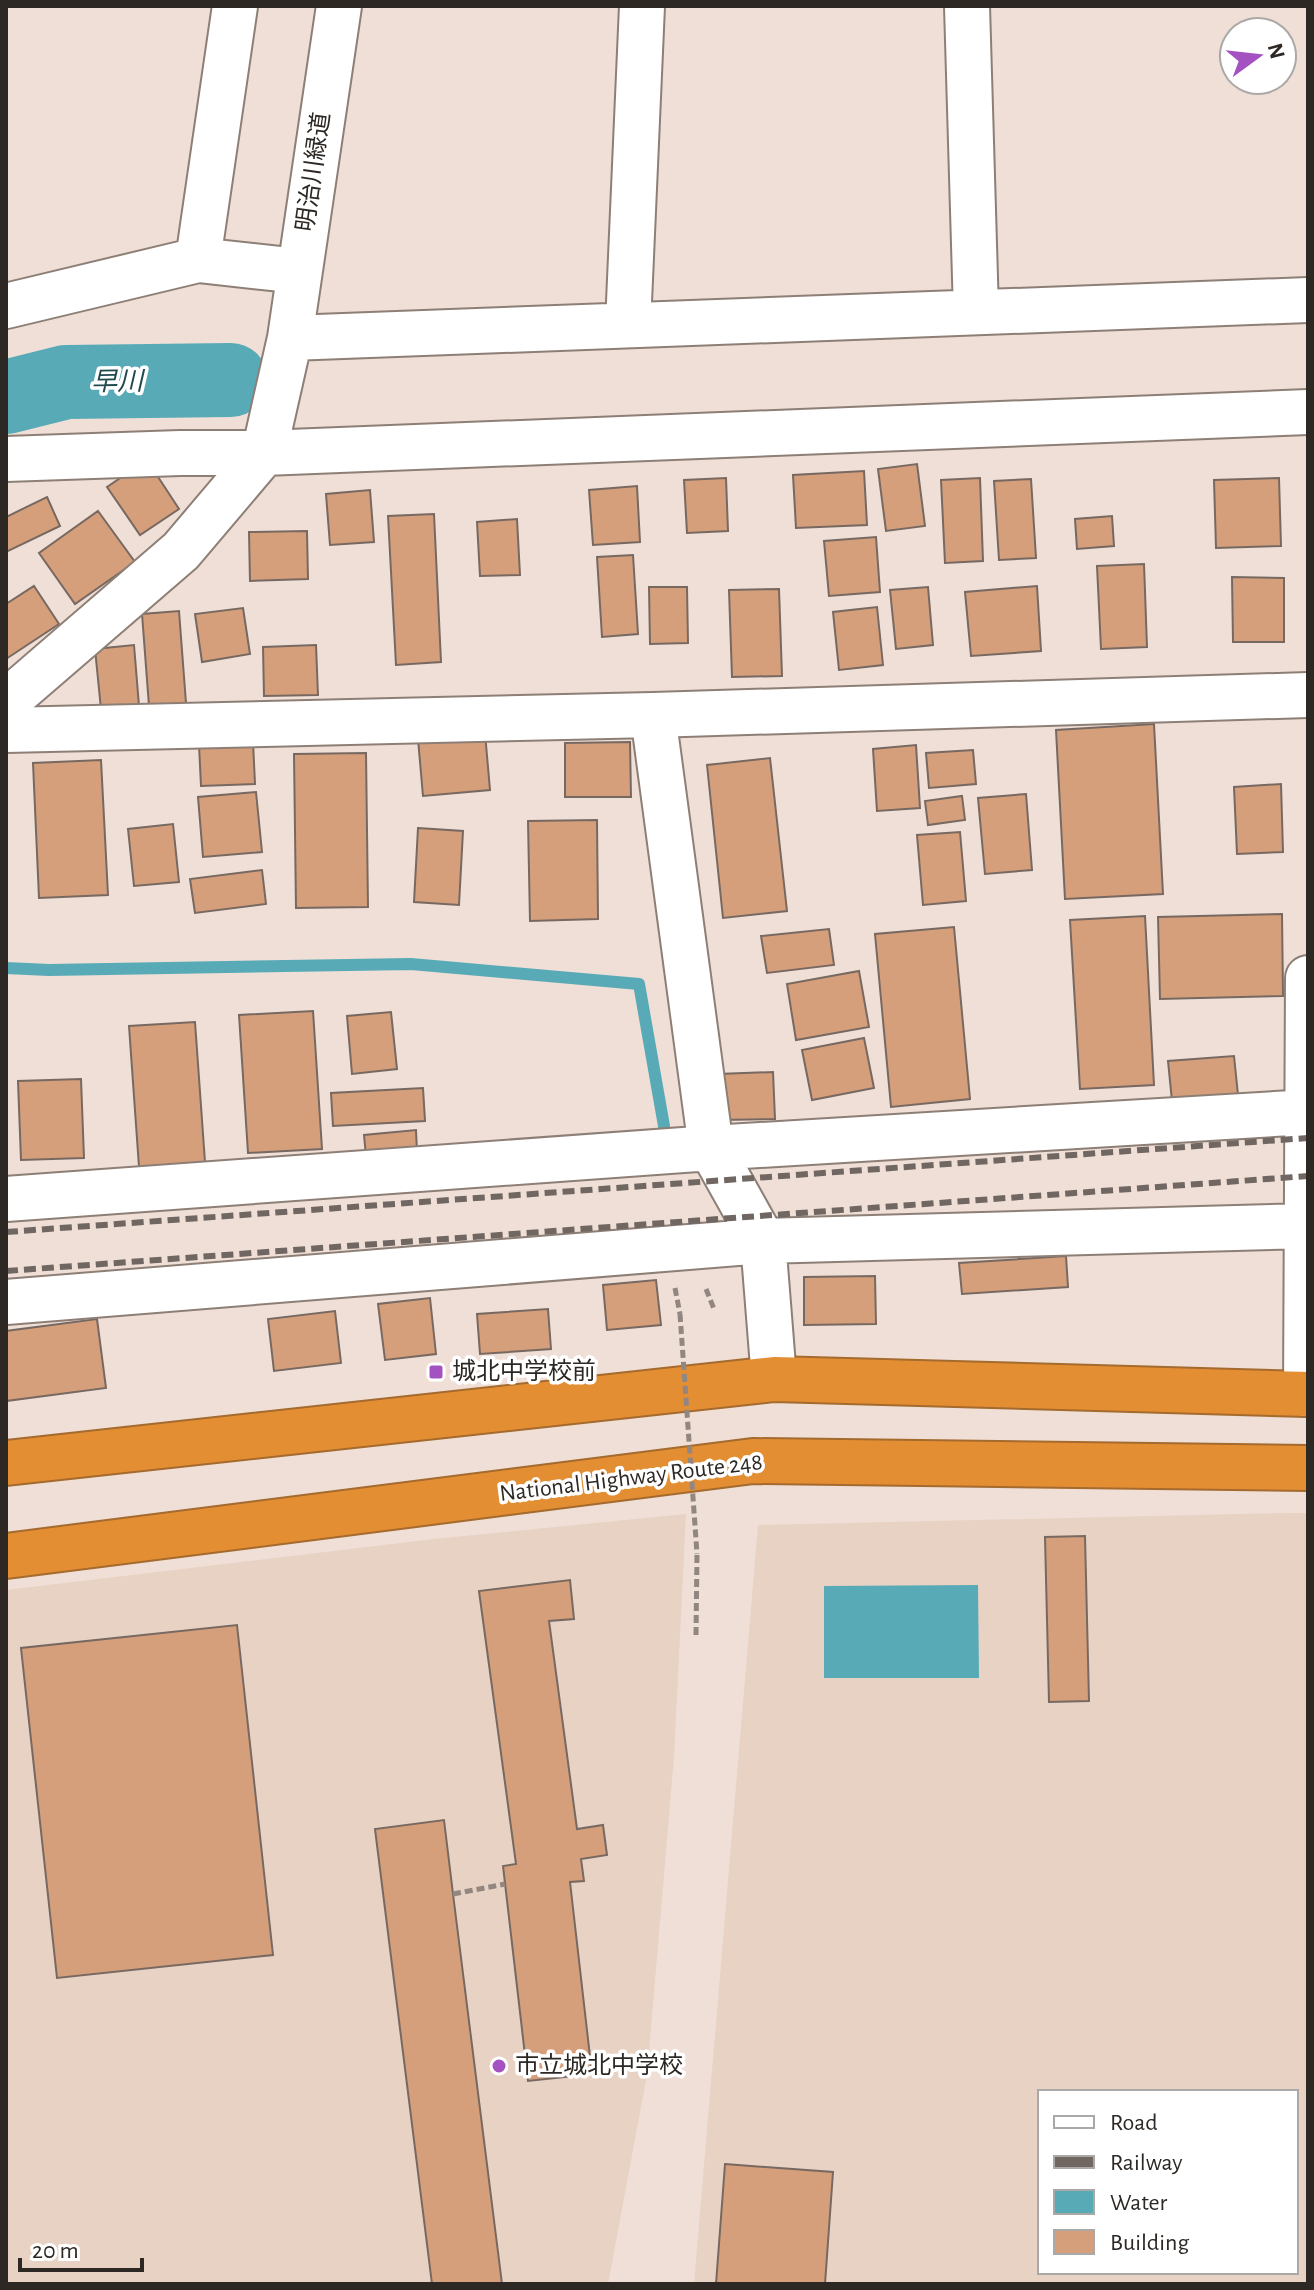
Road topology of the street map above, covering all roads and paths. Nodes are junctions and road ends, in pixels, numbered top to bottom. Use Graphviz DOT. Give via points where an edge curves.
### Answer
graph roads {
  1 [pos="235,6"];
  2 [pos="339,6"];
  3 [pos="642,6"];
  4 [pos="967,6"];
  5 [pos="198,260"];
  6 [pos="299,271"];
  7 [pos="9,293"];
  8 [pos="1308,300"];
  9 [pos="976,312"];
  10 [pos="628,325"];
  11 [pos="290,338"];
  12 [pos="1308,412"];
  13 [pos="264,453"];
  14 [pos="6,459"];
  15 [pos="1308,695"];
  16 [pos="6,702"];
  17 [pos="653,715"];
  18 [pos="6,730"];
  19 [pos="1308,978"];
  20 [pos="1308,1112"];
  21 [pos="711,1148"];
  22 [pos="6,1199"];
  23 [pos="1307,1226"];
  24 [pos="763,1241"];
  25 [pos="6,1302"];
  26 [pos="680,1314"];
  27 [pos="774,1379"];
  28 [pos="1307,1394"];
  29 [pos="6,1463"];
  30 [pos="1308,1468"];
  31 [pos="6,1556"];
  32 [pos="696,1635"];
  33 [pos="505,1884"];
  34 [pos="453,1894"];
  1 -- 5 [label="street"];
  2 -- 6 [label="street, 明治川緑道"];
  3 -- 10 [label="street"];
  4 -- 9 [label="street"];
  5 -- 6 [label="street"];
  5 -- 7 [label="street"];
  6 -- 11 [label="street, 明治川緑道"];
  8 -- 9 [label="street"];
  9 -- 10 [label="street"];
  10 -- 11 [label="street"];
  11 -- 13 [label="street, 明治川緑道"];
  12 -- 13 [label="street"];
  13 -- 14 [label="street"];
  13 -- 16 [label="street" via="181,551"];
  15 -- 17 [label="street"];
  17 -- 18 [label="street"];
  17 -- 21 [label="street"];
  19 -- 20 [label="street"];
  20 -- 21 [label="street"];
  20 -- 23 [label="street"];
  21 -- 22 [label="street"];
  21 -- 24 [label="street"];
  23 -- 24 [label="street"];
  23 -- 28 [label="street"];
  24 -- 25 [label="street"];
  24 -- 27 [label="street"];
  26 -- 32 [label="path, bridge" via="697,1554"];
  27 -- 28 [label="highway"];
  27 -- 29 [label="highway"];
  30 -- 31 [label="highway, National Highway Route 248" via="753,1461"];
  33 -- 34 [label="path"];
}
